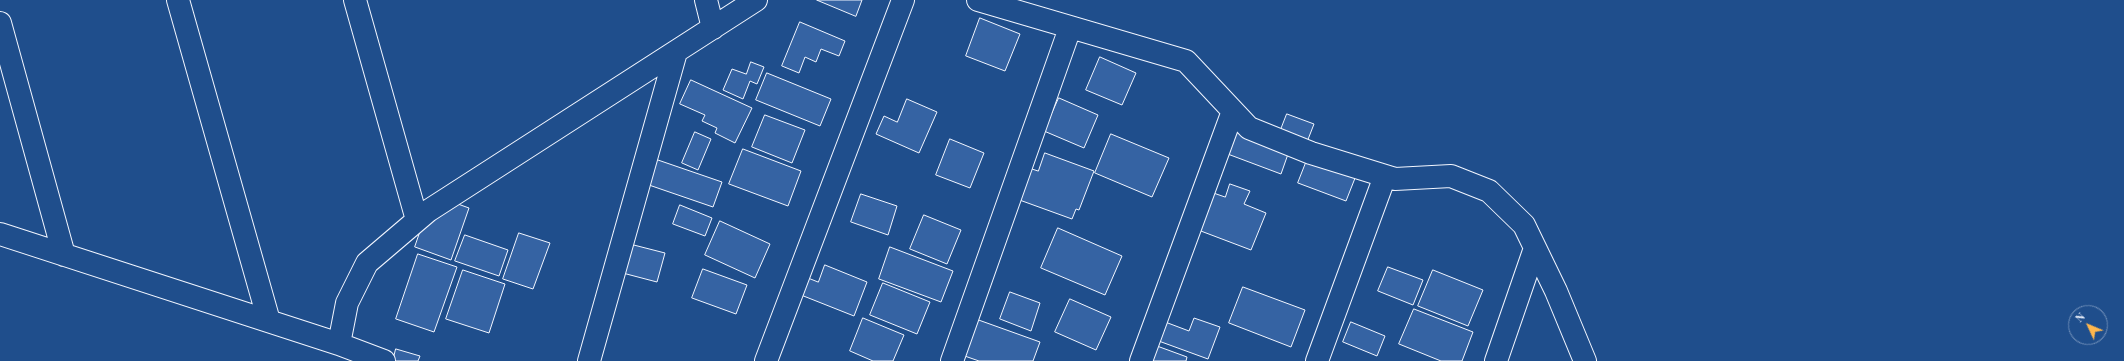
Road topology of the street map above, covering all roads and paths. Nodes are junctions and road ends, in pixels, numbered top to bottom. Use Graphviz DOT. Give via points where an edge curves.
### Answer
graph roads {
  1 [pos="178,0"];
  2 [pos="355,0"];
  3 [pos="706,0"];
  4 [pos="756,0"];
  5 [pos="903,0"];
  6 [pos="978,0"];
  7 [pos="0,23"];
  8 [pos="713,28"];
  9 [pos="1070,28"];
  10 [pos="676,52"];
  11 [pos="1233,110"];
  12 [pos="1385,176"];
  13 [pos="417,220"];
  14 [pos="0,234"];
  15 [pos="1535,248"];
  16 [pos="64,255"];
  17 [pos="269,321"];
  18 [pos="339,344"];
  19 [pos="384,361"];
  20 [pos="589,361"];
  21 [pos="766,361"];
  22 [pos="952,361"];
  23 [pos="1141,361"];
  24 [pos="1317,361"];
  25 [pos="1496,361"];
  26 [pos="1585,361"];
  1 -- 17 [label="street"];
  2 -- 13 [label="street"];
  3 -- 8 [label="street"];
  4 -- 8 [label="street"];
  5 -- 21 [label="street"];
  6 -- 9 [label="street"];
  7 -- 16 [label="street"];
  8 -- 10 [label="street"];
  9 -- 11 [label="street" via="1186,61"];
  9 -- 22 [label="street"];
  10 -- 13 [label="street"];
  10 -- 20 [label="street"];
  11 -- 12 [label="street" via="1249,128 1312,153"];
  11 -- 23 [label="street"];
  12 -- 15 [label="street" via="1395,179 1450,176 1489,191 1524,225"];
  12 -- 24 [label="street"];
  13 -- 18 [label="street" via="367,263 347,303"];
  14 -- 16 [label="street"];
  15 -- 25 [label="street"];
  15 -- 26 [label="street"];
  16 -- 17 [label="street"];
  17 -- 18 [label="street"];
  18 -- 19 [label="street"];
}
